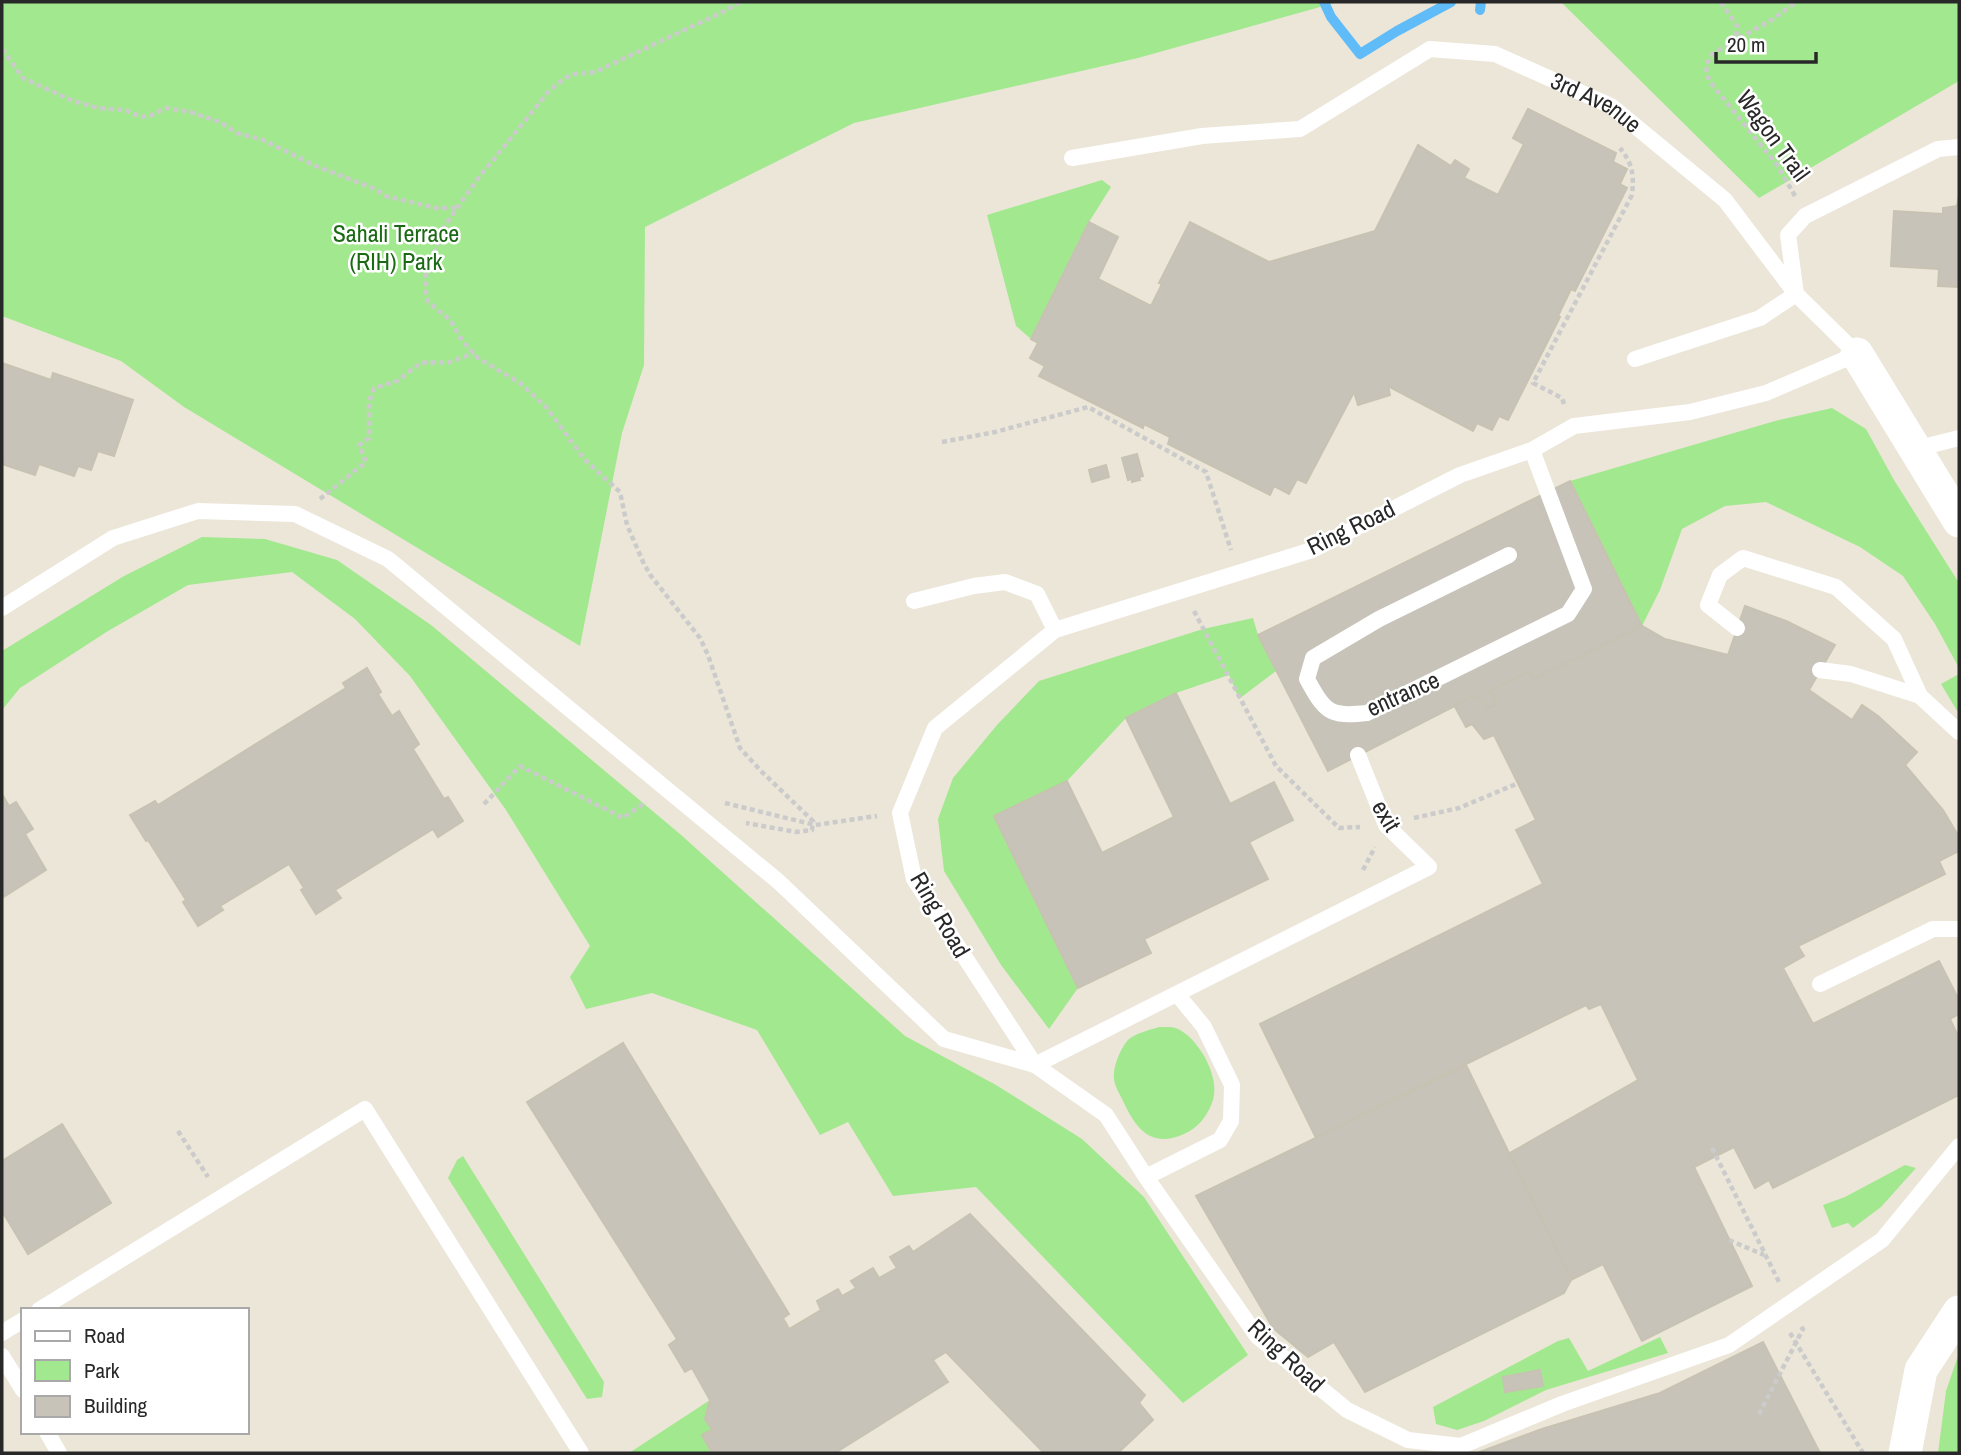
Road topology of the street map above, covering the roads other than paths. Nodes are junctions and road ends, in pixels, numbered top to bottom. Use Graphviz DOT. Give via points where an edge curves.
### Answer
graph roads {
  1 [pos="1959,147"];
  2 [pos="1072,158"];
  3 [pos="1796,294"];
  4 [pos="1857,354"];
  5 [pos="1635,359"];
  6 [pos="1959,438"];
  7 [pos="1915,449"];
  8 [pos="1532,450"];
  9 [pos="1959,521"];
  10 [pos="1509,555"];
  11 [pos="914,601"];
  12 [pos="2,608"];
  13 [pos="1737,628"];
  14 [pos="1055,630"];
  15 [pos="1820,670"];
  16 [pos="1920,696"];
  17 [pos="1959,733"];
  18 [pos="1357,755"];
  19 [pos="1959,929"];
  20 [pos="1820,984"];
  21 [pos="1177,994"];
  22 [pos="1035,1065"];
  23 [pos="1959,1146"];
  24 [pos="1146,1177"];
  25 [pos="43,1308"];
  26 [pos="1959,1312"];
  27 [pos="21,1321"];
  28 [pos="2,1333"];
  29 [pos="2,1356"];
  30 [pos="21,1387"];
  31 [pos="48,1434"];
  32 [pos="59,1453"];
  33 [pos="582,1453"];
  34 [pos="1905,1453"];
  1 -- 3 [label="lane" via="1938,149 1805,216 1788,235"];
  2 -- 3 [label="lane, 3rd Avenue" via="1202,136 1300,130 1430,49 1495,54 1611,106 1725,200"];
  3 -- 4 [label="lane, 3rd Avenue"];
  3 -- 5 [label="lane" via="1760,318"];
  4 -- 7 [label="street, 3rd Avenue"];
  4 -- 8 [label="lane, Ring Road" via="1766,393 1690,412 1574,426"];
  6 -- 7 [label="lane"];
  7 -- 9 [label="street, 3rd Avenue"];
  8 -- 10 [label="lane, entrance" via="1584,589 1568,614 1367,713 1341,716 1321,705 1307,679 1313,658 1379,619"];
  8 -- 14 [label="lane, Ring Road" via="1460,475 1312,550"];
  11 -- 14 [label="lane" via="1005,582 1037,594"];
  12 -- 22 [label="lane" via="113,538 198,511 295,514 388,559 779,882 944,1039"];
  13 -- 16 [label="lane" via="1708,604 1720,575 1743,558 1836,587 1894,639"];
  14 -- 22 [label="lane, Ring Road" via="934,728 901,813 914,880"];
  15 -- 16 [label="lane" via="1852,674"];
  16 -- 17 [label="lane"];
  18 -- 21 [label="lane, exit" via="1386,825 1429,867"];
  19 -- 20 [label="lane" via="1933,929"];
  21 -- 22 [label="lane"];
  21 -- 24 [label="lane" via="1204,1027 1232,1085 1231,1121 1220,1140"];
  22 -- 24 [label="lane, Ring Road" via="1106,1115"];
  23 -- 24 [label="lane, Ring Road" via="1882,1240 1728,1345 1562,1404 1461,1446 1408,1440 1347,1410 1257,1336"];
  25 -- 33 [label="lane" via="365,1109"];
  26 -- 34 [label="street" via="1922,1370"];
  27 -- 28 [label="lane"];
  29 -- 30 [label="lane"];
  31 -- 32 [label="lane"];
}
